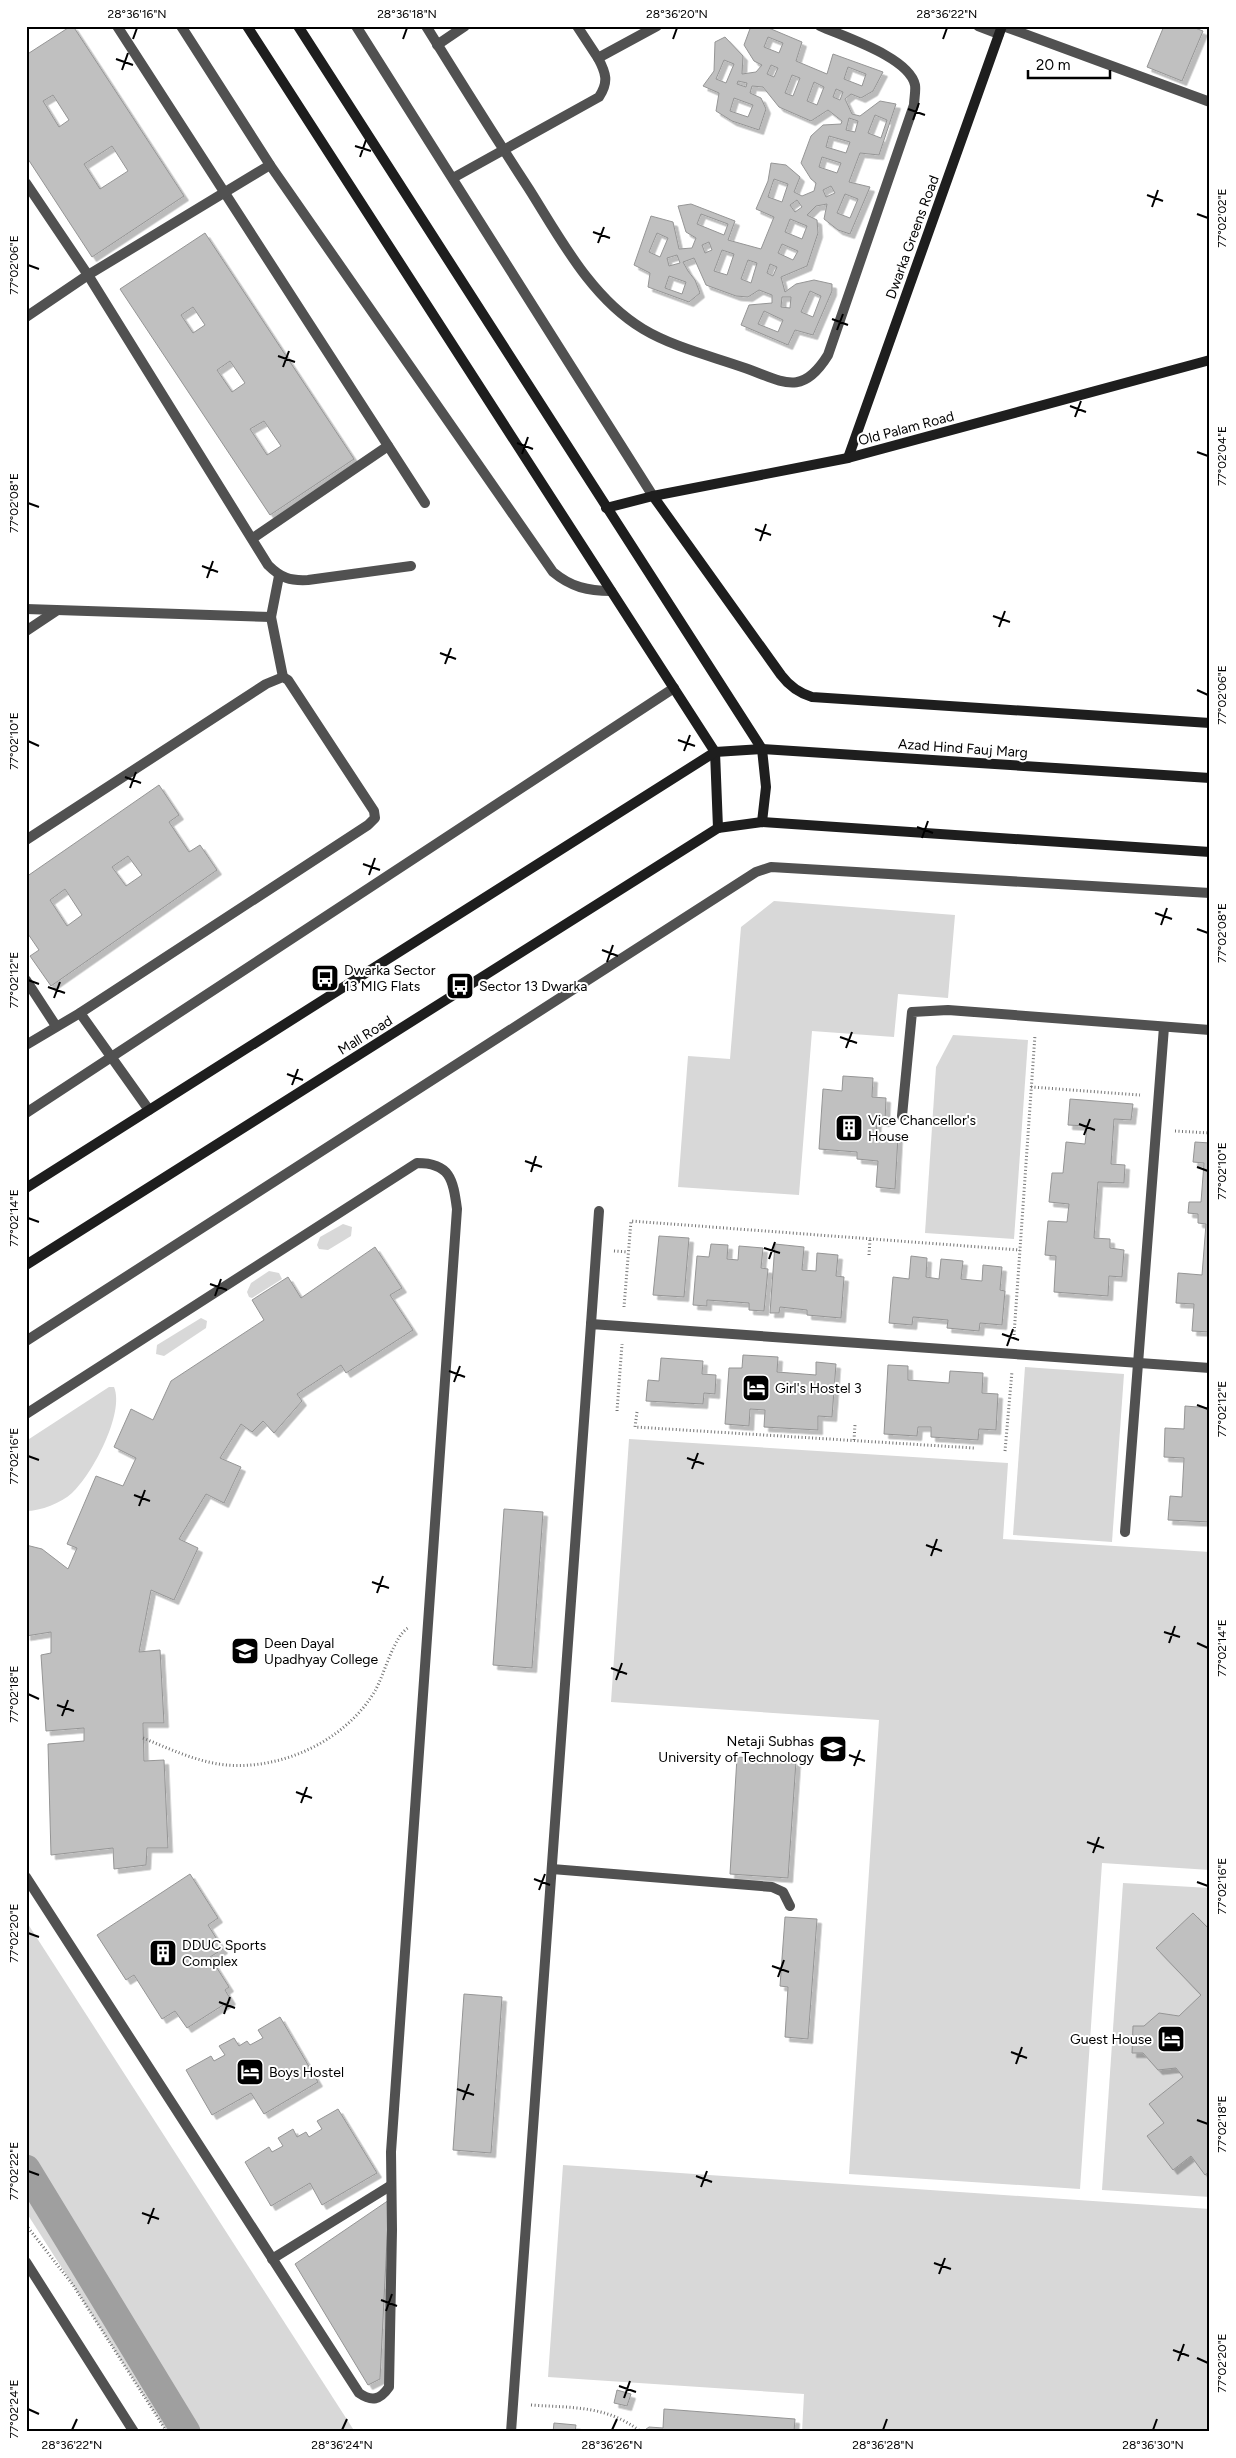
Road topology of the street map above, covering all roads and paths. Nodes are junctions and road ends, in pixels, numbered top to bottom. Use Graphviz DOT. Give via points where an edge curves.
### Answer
graph roads {
  1 [pos="117,26"];
  2 [pos="181,26"];
  3 [pos="247,26"];
  4 [pos="298,26"];
  5 [pos="356,26"];
  6 [pos="426,26"];
  7 [pos="465,26"];
  8 [pos="577,26"];
  9 [pos="657,26"];
  10 [pos="820,26"];
  11 [pos="978,26"];
  12 [pos="1002,29"];
  13 [pos="437,44"];
  14 [pos="598,58"];
  15 [pos="1210,102"];
  16 [pos="503,150"];
  17 [pos="270,165"];
  18 [pos="453,178"];
  19 [pos="26,183"];
  20 [pos="224,192"];
  21 [pos="88,276"];
  22 [pos="26,317"];
  23 [pos="1210,360"];
  24 [pos="388,446"];
  25 [pos="848,458"];
  26 [pos="653,496"];
  27 [pos="425,503"];
  28 [pos="606,508"];
  29 [pos="253,538"];
  30 [pos="411,566"];
  31 [pos="279,576"];
  32 [pos="611,591"];
  33 [pos="26,609"];
  34 [pos="56,611"];
  35 [pos="271,617"];
  36 [pos="26,630"];
  37 [pos="283,677"];
  38 [pos="674,688"];
  39 [pos="1210,724"];
  40 [pos="762,749"];
  41 [pos="715,752"];
  42 [pos="1210,778"];
  43 [pos="762,822"];
  44 [pos="718,828"];
  45 [pos="26,840"];
  46 [pos="1210,852"];
  47 [pos="1210,892"];
  48 [pos="26,980"];
  49 [pos="80,1013"];
  50 [pos="1036,1016"];
  51 [pos="56,1026"];
  52 [pos="1164,1027"];
  53 [pos="1210,1030"];
  54 [pos="26,1045"];
  55 [pos="112,1058"];
  56 [pos="1031,1087"];
  57 [pos="1158,1096"];
  58 [pos="149,1110"];
  59 [pos="26,1113"];
  60 [pos="902,1116"];
  61 [pos="1156,1129"];
  62 [pos="1210,1133"];
  63 [pos="26,1188"];
  64 [pos="600,1211"];
  65 [pos="631,1221"];
  66 [pos="870,1239"];
  67 [pos="1020,1250"];
  68 [pos="869,1255"];
  69 [pos="26,1265"];
  70 [pos="591,1324"];
  71 [pos="26,1341"];
  72 [pos="1013,1354"];
  73 [pos="1138,1363"];
  74 [pos="1210,1368"];
  75 [pos="636,1412"];
  76 [pos="26,1414"];
  77 [pos="855,1425"];
  78 [pos="854,1440"];
  79 [pos="974,1448"];
  80 [pos="1006,1451"];
  81 [pos="1124,1532"];
  82 [pos="427,1618"];
  83 [pos="143,1738"];
  84 [pos="552,1869"];
  85 [pos="26,1877"];
  86 [pos="790,1906"];
  87 [pos="390,2186"];
  88 [pos="26,2225"];
  89 [pos="272,2259"];
  90 [pos="26,2262"];
  91 [pos="513,2404"];
  92 [pos="134,2432"];
  93 [pos="167,2432"];
  94 [pos="511,2432"];
  95 [pos="641,2432"];
  1 -- 20 [label="street"];
  2 -- 17 [label="street"];
  3 -- 32 [label="street"];
  4 -- 28 [label="street"];
  5 -- 18 [label="street"];
  6 -- 13 [label="street"];
  7 -- 13 [label="street"];
  8 -- 14 [label="street"];
  9 -- 14 [label="street"];
  10 -- 16 [label="street" via="891,58 907,69 915,85 914,105 828,355 817,373 802,383 784,382 642,328 606,299 568,251"];
  11 -- 12 [label="street"];
  12 -- 15 [label="street"];
  12 -- 25 [label="street, Dwarka Greens Road"];
  13 -- 16 [label="street"];
  14 -- 16 [label="street" via="606,78 605,88 599,97"];
  16 -- 18 [label="street"];
  17 -- 20 [label="street"];
  17 -- 32 [label="street" via="553,572 565,583 579,588"];
  18 -- 26 [label="street"];
  19 -- 21 [label="street"];
  20 -- 21 [label="street"];
  20 -- 24 [label="street"];
  21 -- 22 [label="street"];
  21 -- 29 [label="street"];
  23 -- 25 [label="street, Old Palam Road"];
  24 -- 27 [label="street"];
  24 -- 29 [label="street"];
  25 -- 26 [label="street, Old Palam Road"];
  26 -- 28 [label="street, Old Palam Road"];
  26 -- 39 [label="street" via="781,675 801,693 812,697"];
  28 -- 40 [label="street"];
  29 -- 31 [label="street" via="268,565"];
  30 -- 31 [label="street" via="308,580 293,581"];
  31 -- 35 [label="street"];
  32 -- 38 [label="street"];
  33 -- 34 [label="street"];
  34 -- 35 [label="street"];
  34 -- 36 [label="street"];
  35 -- 37 [label="street"];
  37 -- 45 [label="street" via="266,684"];
  37 -- 49 [label="street" via="374,811 374,818 368,825"];
  38 -- 41 [label="street"];
  38 -- 55 [label="street"];
  40 -- 41 [label="street, Azad Hind Fauj Marg"];
  40 -- 42 [label="street, Azad Hind Fauj Marg"];
  40 -- 43 [label="street" via="766,787"];
  41 -- 44 [label="street"];
  41 -- 58 [label="street"];
  43 -- 44 [label="street"];
  43 -- 46 [label="street"];
  44 -- 69 [label="street, Mall Road"];
  47 -- 71 [label="street" via="771,867 756,872"];
  48 -- 51 [label="street"];
  49 -- 51 [label="street"];
  49 -- 55 [label="street"];
  50 -- 52 [label="street"];
  50 -- 56 [label="path"];
  50 -- 60 [label="street" via="948,1010 912,1012"];
  51 -- 54 [label="street"];
  52 -- 53 [label="street"];
  52 -- 57 [label="street"];
  55 -- 58 [label="street"];
  55 -- 59 [label="street"];
  56 -- 57 [label="path"];
  56 -- 67 [label="path"];
  57 -- 61 [label="street"];
  58 -- 63 [label="street"];
  61 -- 62 [label="path"];
  61 -- 73 [label="street"];
  64 -- 70 [label="street"];
  65 -- 66 [label="path"];
  66 -- 67 [label="path"];
  66 -- 68 [label="path"];
  67 -- 72 [label="path"];
  70 -- 72 [label="street"];
  70 -- 84 [label="street"];
  72 -- 73 [label="street"];
  72 -- 80 [label="path"];
  73 -- 74 [label="street"];
  73 -- 81 [label="street"];
  75 -- 78 [label="path" via="636,1427"];
  76 -- 82 [label="street" via="417,1163 442,1167 454,1189 457,1209"];
  77 -- 78 [label="path"];
  78 -- 79 [label="path"];
  82 -- 83 [label="path" via="405,1629 398,1637 376,1689 364,1708 316,1746 262,1764 226,1765 177,1752"];
  82 -- 87 [label="street"];
  84 -- 86 [label="street" via="772,1887 783,1892"];
  84 -- 91 [label="street"];
  85 -- 89 [label="street"];
  87 -- 89 [label="street"];
  87 -- 89 [label="street" via="389,2388 383,2396 367,2398 359,2393"];
  88 -- 93 [label="path" via="73,2285"];
  90 -- 92 [label="street"];
  91 -- 94 [label="street"];
  91 -- 95 [label="path" via="605,2412 628,2421"];
}
